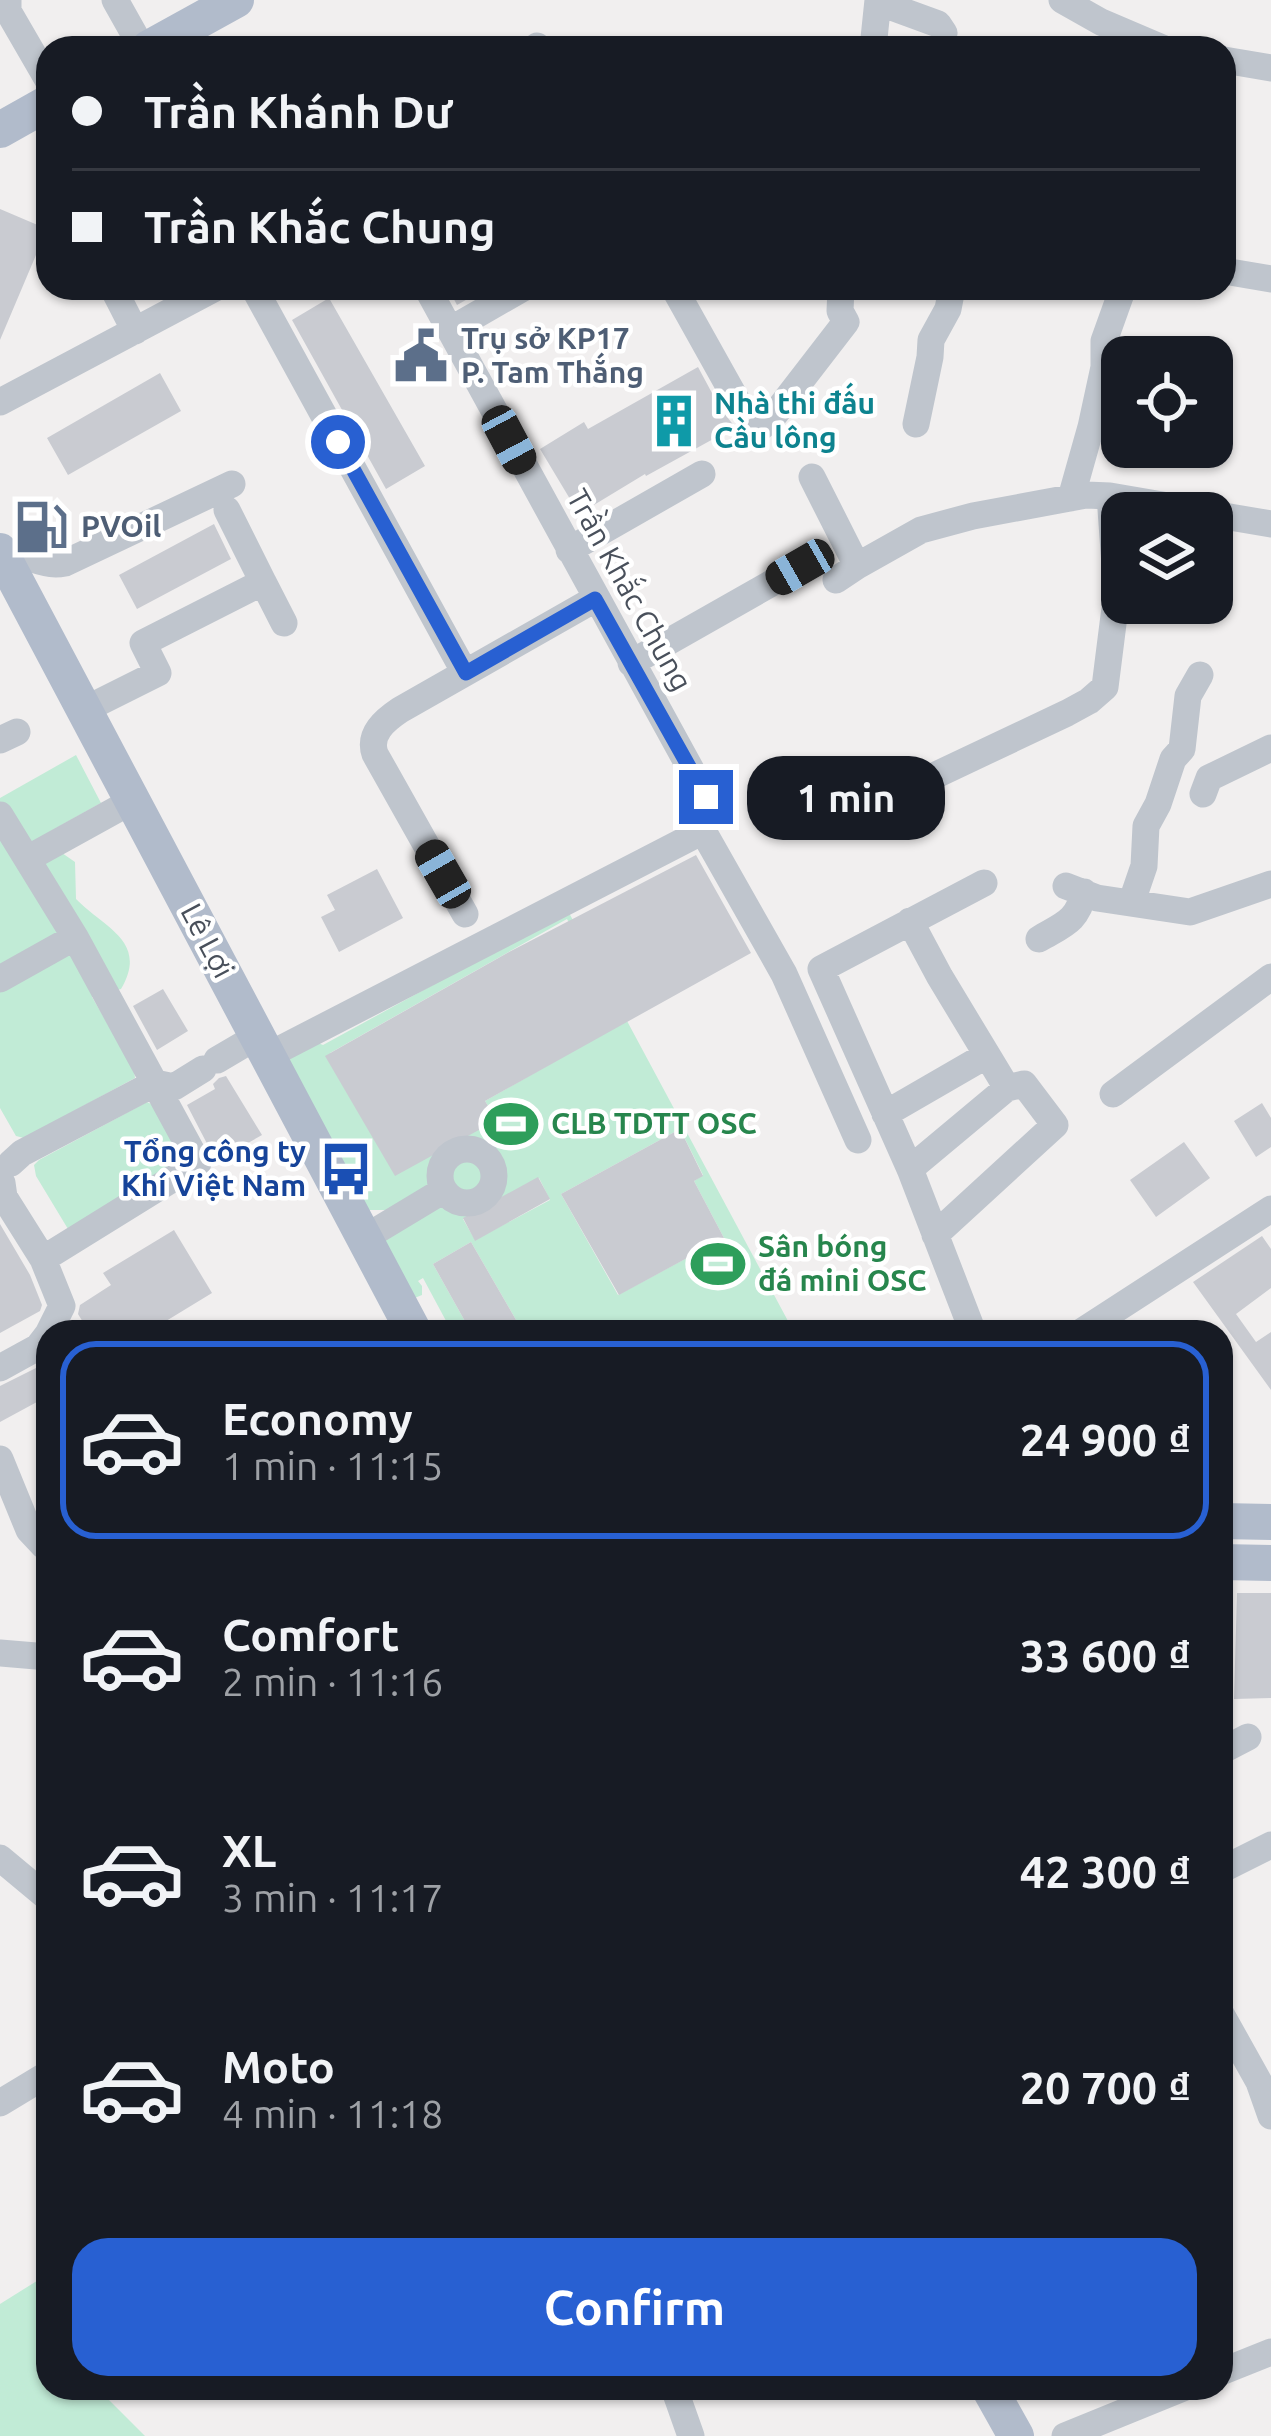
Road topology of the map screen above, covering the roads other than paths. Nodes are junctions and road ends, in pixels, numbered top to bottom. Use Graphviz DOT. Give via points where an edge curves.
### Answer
graph roads {
  1 [pos="116,0"];
  2 [pos="236,0"];
  3 [pos="1062,0"];
  4 [pos="5,1"];
  5 [pos="878,1"];
  6 [pos="138,36"];
  7 [pos="168,36"];
  8 [pos="874,36"];
  9 [pos="943,36"];
  10 [pos="1134,36"];
  11 [pos="36,59"];
  12 [pos="1236,62"];
  13 [pos="1271,68"];
  14 [pos="36,110"];
  15 [pos="0,130"];
  16 [pos="1236,273"];
  17 [pos="1271,279"];
  18 [pos="119,300"];
  19 [pos="193,300"];
  20 [pos="261,300"];
  21 [pos="434,300"];
  22 [pos="502,300"];
  23 [pos="681,300"];
  24 [pos="840,300"];
  25 [pos="950,300"];
  26 [pos="1119,300"];
  27 [pos="450,330"];
  28 [pos="135,331"];
  29 [pos="736,399"];
  30 [pos="0,403"];
  31 [pos="916,424"];
  32 [pos="754,433"];
  33 [pos="702,474"];
  34 [pos="812,477"];
  35 [pos="1101,496"];
  36 [pos="1071,498"];
  37 [pos="1233,517"];
  38 [pos="1271,524"];
  39 [pos="569,550"];
  40 [pos="3,557"];
  41 [pos="800,567"];
  42 [pos="263,582"];
  43 [pos="595,599"];
  44 [pos="12,605"];
  45 [pos="284,622"];
  46 [pos="1113,624"];
  47 [pos="631,662"];
  48 [pos="466,673"];
  49 [pos="1200,675"];
  50 [pos="84,710"];
  51 [pos="1271,748"];
  52 [pos="936,775"];
  53 [pos="1203,794"];
  54 [pos="706,797"];
  55 [pos="132,800"];
  56 [pos="0,815"];
  57 [pos="27,859"];
  58 [pos="984,883"];
  59 [pos="1271,884"];
  60 [pos="1132,902"];
  61 [pos="466,914"];
  62 [pos="910,921"];
  63 [pos="75,937"];
  64 [pos="1039,939"];
  65 [pos="1271,977"];
  66 [pos="0,980"];
  67 [pos="264,1046"];
  68 [pos="987,1055"];
  69 [pos="154,1083"];
  70 [pos="1007,1088"];
  71 [pos="1113,1094"];
  72 [pos="885,1114"];
  73 [pos="858,1140"];
  74 [pos="910,1169"];
  75 [pos="3,1172"];
  76 [pos="444,1190"];
  77 [pos="1271,1209"];
  78 [pos="935,1235"];
  79 [pos="366,1238"];
  80 [pos="43,1259"];
  81 [pos="55,1320"];
  82 [pos="408,1320"];
  83 [pos="968,1320"];
  84 [pos="1100,1320"];
  85 [pos="36,1348"];
  86 [pos="0,1368"];
  87 [pos="0,1459"];
  88 [pos="1233,1521"];
  89 [pos="1271,1522"];
  90 [pos="36,1538"];
  91 [pos="1233,1562"];
  92 [pos="1271,1563"];
  93 [pos="0,1653"];
  94 [pos="36,1657"];
  95 [pos="1271,1845"];
  96 [pos="0,1858"];
  97 [pos="1233,1864"];
  98 [pos="36,1888"];
  99 [pos="1233,2035"];
  100 [pos="36,2081"];
  101 [pos="0,2103"];
  102 [pos="1271,2116"];
  103 [pos="1271,2352"];
  104 [pos="1233,2367"];
  105 [pos="678,2400"];
  106 [pos="996,2400"];
  107 [pos="1154,2400"];
  108 [pos="692,2436"];
  109 [pos="1016,2436"];
  110 [pos="1066,2436"];
  1 -- 6 [label="street"];
  2 -- 7 [label="main road"];
  3 -- 10 [label="street"];
  4 -- 11 [label="street"];
  5 -- 8 [label="street"];
  5 -- 9 [label="street" via="938,23"];
  12 -- 13 [label="street"];
  14 -- 15 [label="main road"];
  16 -- 17 [label="street"];
  18 -- 28 [label="street"];
  19 -- 28 [label="street"];
  20 -- 48 [label="street"];
  21 -- 27 [label="street, Trần Khắc Chung"];
  22 -- 27 [label="street"];
  23 -- 29 [label="street"];
  24 -- 32 [label="street" via="846,322"];
  25 -- 31 [label="street" via="931,340"];
  26 -- 36 [label="street"];
  27 -- 39 [label="street, Trần Khắc Chung"];
  28 -- 30 [label="street"];
  33 -- 39 [label="street"];
  34 -- 36 [label="street" via="847,573 921,530"];
  35 -- 36 [label="street"];
  37 -- 38 [label="street"];
  39 -- 43 [label="street, Trần Khắc Chung"];
  40 -- 42 [label="street" via="65,563 229,497"];
  40 -- 44 [label="main road, Lê Lợi"];
  41 -- 47 [label="street"];
  42 -- 45 [label="street"];
  42 -- 50 [label="street" via="142,643 158,674"];
  43 -- 47 [label="street, Trần Khắc Chung"];
  43 -- 48 [label="street"];
  44 -- 50 [label="main road, Lê Lợi"];
  46 -- 52 [label="street" via="1105,687 1089,701"];
  47 -- 54 [label="street, Trần Khắc Chung"];
  48 -- 61 [label="street" via="388,718 372,745"];
  49 -- 60 [label="street" via="1182,749 1146,826"];
  50 -- 55 [label="main road, Lê Lợi"];
  51 -- 53 [label="street" via="1209,778"];
  55 -- 57 [label="street"];
  55 -- 67 [label="main road, Lê Lợi"];
  56 -- 57 [label="street"];
  57 -- 63 [label="street"];
  58 -- 62 [label="street"];
  59 -- 60 [label="street" via="1190,912"];
  60 -- 64 [label="street" via="1075,889 1079,911"];
  62 -- 68 [label="street"];
  62 -- 72 [label="street" via="821,969"];
  63 -- 66 [label="street"];
  63 -- 69 [label="street"];
  65 -- 71 [label="street"];
  67 -- 69 [label="street" via="174,1087"];
  67 -- 73 [label="street" via="703,831 784,974"];
  67 -- 79 [label="main road, Lê Lợi"];
  68 -- 70 [label="street"];
  68 -- 72 [label="street"];
  69 -- 75 [label="street" via="22,1153"];
  69 -- 80 [label="street" via="198,1163"];
  70 -- 74 [label="street"];
  70 -- 78 [label="street" via="1024,1084 1055,1125"];
  72 -- 74 [label="street"];
  74 -- 78 [label="street"];
  75 -- 80 [label="street" via="4,1197"];
  76 -- 79 [label="street"];
  77 -- 84 [label="street"];
  78 -- 83 [label="street"];
  79 -- 82 [label="main road, Lê Lợi"];
  80 -- 81 [label="street" via="62,1306"];
  85 -- 86 [label="street"];
  87 -- 90 [label="street"];
  88 -- 89 [label="main road"];
  91 -- 92 [label="main road"];
  93 -- 94 [label="street"];
  95 -- 97 [label="street"];
  96 -- 98 [label="street"];
  99 -- 102 [label="street"];
  100 -- 101 [label="street"];
  103 -- 104 [label="street"];
  105 -- 108 [label="street"];
  106 -- 109 [label="main road"];
  107 -- 110 [label="street"];
}
